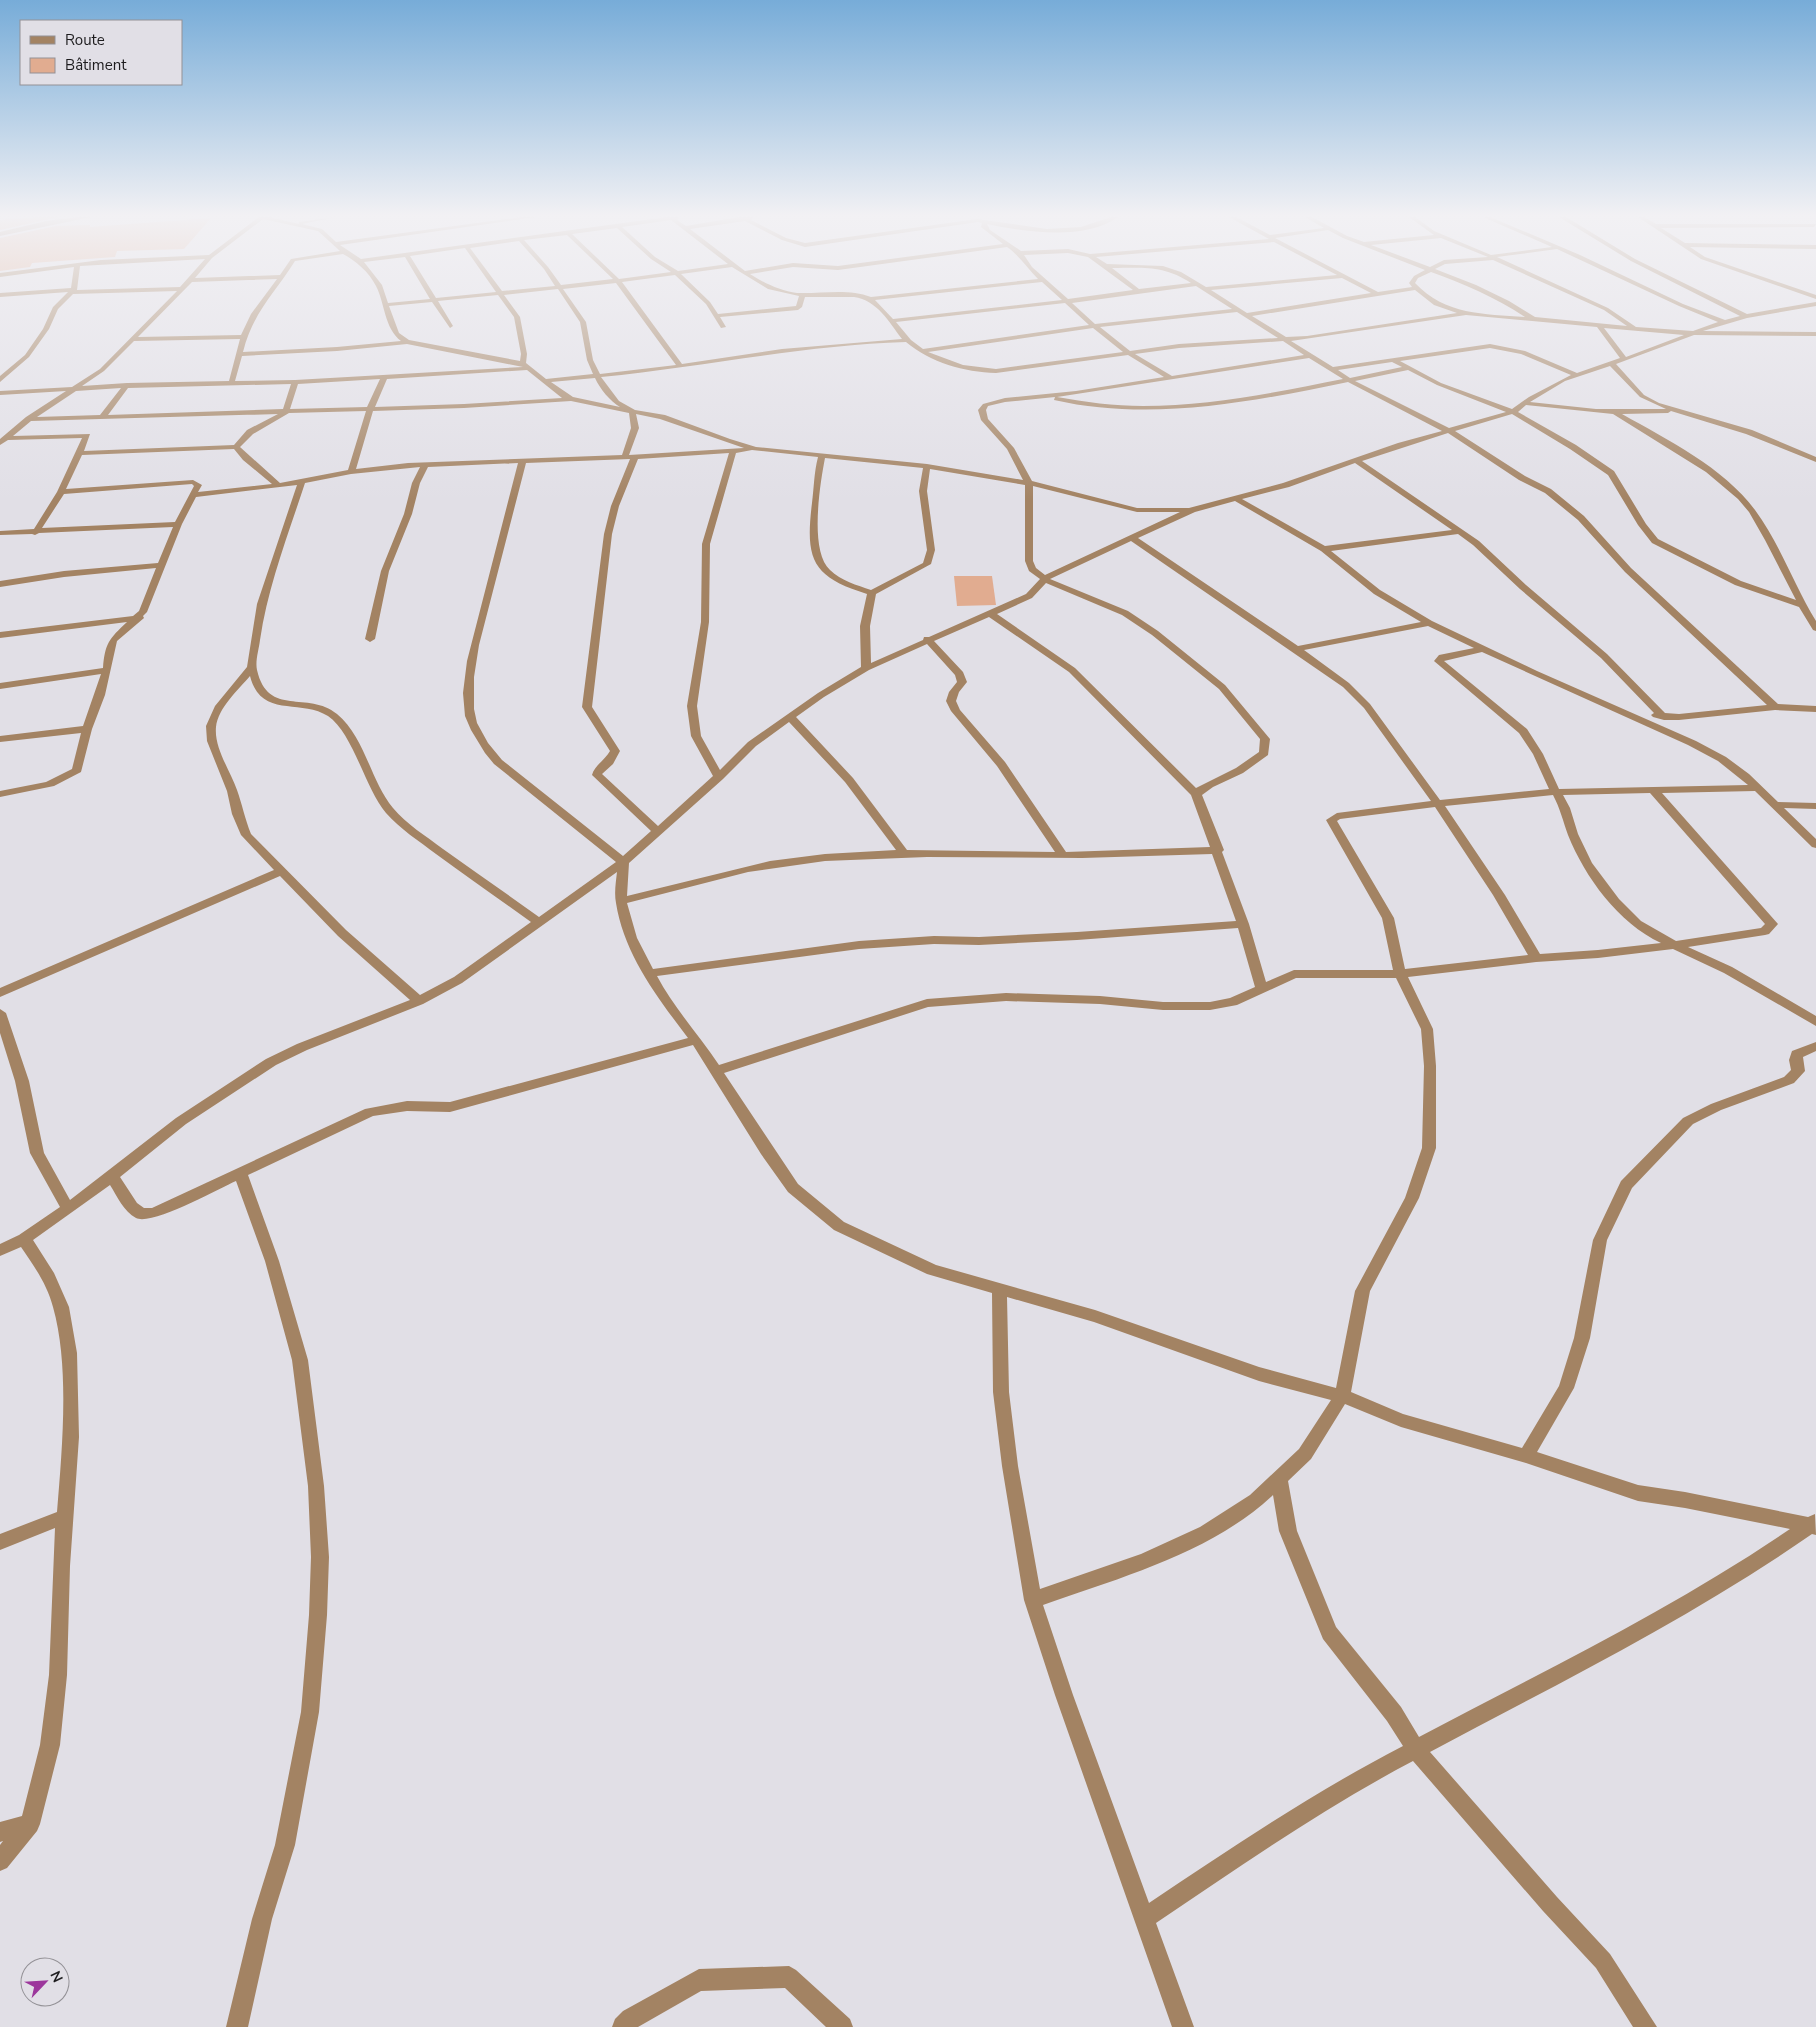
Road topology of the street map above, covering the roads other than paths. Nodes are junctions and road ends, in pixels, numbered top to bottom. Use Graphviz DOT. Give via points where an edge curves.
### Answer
graph roads {
  1 [pos="53,312"];
  2 [pos="159,312"];
  3 [pos="255,312"];
  4 [pos="389,312"];
  5 [pos="441,312"];
  6 [pos="513,312"];
  7 [pos="574,312"];
  8 [pos="641,312"];
  9 [pos="712,312"];
  10 [pos="760,312"];
  11 [pos="881,312"];
  12 [pos="978,312"];
  13 [pos="1078,312"];
  14 [pos="1243,312"];
  15 [pos="1246,312"];
  16 [pos="1463,312"];
  17 [pos="1523,312"];
  18 [pos="1610,312"];
  19 [pos="1698,312"];
  20 [pos="1737,312"];
  21 [pos="1772,312"];
  22 [pos="1468,313"];
  23 [pos="715,316"];
  24 [pos="1746,316"];
  25 [pos="1533,319"];
  26 [pos="890,321"];
  27 [pos="1724,322"];
  28 [pos="450,326"];
  29 [pos="1094,326"];
  30 [pos="1599,326"];
  31 [pos="723,327"];
  32 [pos="1636,330"];
  33 [pos="1690,333"];
  34 [pos="1816,334"];
  35 [pos="244,336"];
  36 [pos="131,339"];
  37 [pos="908,340"];
  38 [pos="1283,340"];
  39 [pos="408,342"];
  40 [pos="924,351"];
  41 [pos="1128,352"];
  42 [pos="240,354"];
  43 [pos="1309,356"];
  44 [pos="1624,359"];
  45 [pos="1394,360"];
  46 [pos="1610,362"];
  47 [pos="680,365"];
  48 [pos="526,366"];
  49 [pos="0,367"];
  50 [pos="15,367"];
  51 [pos="1410,368"];
  52 [pos="1332,369"];
  53 [pos="1576,375"];
  54 [pos="596,376"];
  55 [pos="384,377"];
  56 [pos="1169,377"];
  57 [pos="0,380"];
  58 [pos="1349,380"];
  59 [pos="544,381"];
  60 [pos="295,382"];
  61 [pos="231,384"];
  62 [pos="128,386"];
  63 [pos="75,388"];
  64 [pos="0,393"];
  65 [pos="1046,396"];
  66 [pos="571,399"];
  67 [pos="1524,403"];
  68 [pos="370,409"];
  69 [pos="632,410"];
  70 [pos="1674,410"];
  71 [pos="286,412"];
  72 [pos="1513,412"];
  73 [pos="1618,414"];
  74 [pos="102,418"];
  75 [pos="29,419"];
  76 [pos="1449,431"];
  77 [pos="8,438"];
  78 [pos="0,443"];
  79 [pos="236,446"];
  80 [pos="756,449"];
  81 [pos="733,452"];
  82 [pos="81,453"];
  83 [pos="822,455"];
  84 [pos="630,457"];
  85 [pos="523,460"];
  86 [pos="1816,460"];
  87 [pos="1357,461"];
  88 [pos="426,464"];
  89 [pos="927,466"];
  90 [pos="351,472"];
  91 [pos="300,483"];
  92 [pos="1029,483"];
  93 [pos="278,486"];
  94 [pos="62,492"];
  95 [pos="194,495"];
  96 [pos="1235,498"];
  97 [pos="1192,510"];
  98 [pos="178,524"];
  99 [pos="1458,532"];
  100 [pos="0,533"];
  101 [pos="35,533"];
  102 [pos="1132,538"];
  103 [pos="1324,549"];
  104 [pos="160,565"];
  105 [pos="1046,580"];
  106 [pos="0,584"];
  107 [pos="872,593"];
  108 [pos="1801,605"];
  109 [pos="990,613"];
  110 [pos="140,618"];
  111 [pos="1429,623"];
  112 [pos="1816,628"];
  113 [pos="0,635"];
  114 [pos="370,638"];
  115 [pos="927,639"];
  116 [pos="1296,649"];
  117 [pos="1483,649"];
  118 [pos="252,667"];
  119 [pos="866,668"];
  120 [pos="107,670"];
  121 [pos="0,686"];
  122 [pos="1775,707"];
  123 [pos="1816,709"];
  124 [pos="1620,710"];
  125 [pos="790,717"];
  126 [pos="1664,717"];
  127 [pos="87,728"];
  128 [pos="0,739"];
  129 [pos="719,777"];
  130 [pos="1758,788"];
  131 [pos="1654,791"];
  132 [pos="1556,792"];
  133 [pos="0,794"];
  134 [pos="1196,794"];
  135 [pos="1438,803"];
  136 [pos="1776,806"];
  137 [pos="1816,806"];
  138 [pos="658,832"];
  139 [pos="1816,845"];
  140 [pos="1218,850"];
  141 [pos="903,853"];
  142 [pos="1063,855"];
  143 [pos="623,862"];
  144 [pos="281,871"];
  145 [pos="621,901"];
  146 [pos="539,922"];
  147 [pos="1244,924"];
  148 [pos="1675,945"];
  149 [pos="1536,958"];
  150 [pos="649,972"];
  151 [pos="1400,974"];
  152 [pos="1262,990"];
  153 [pos="0,993"];
  154 [pos="419,1001"];
  155 [pos="0,1013"];
  156 [pos="1816,1022"];
  157 [pos="696,1040"];
  158 [pos="1816,1046"];
  159 [pos="716,1071"];
  160 [pos="240,1173"];
  161 [pos="112,1176"];
  162 [pos="68,1209"];
  163 [pos="24,1239"];
  164 [pos="0,1250"];
  165 [pos="1000,1290"];
  166 [pos="1342,1396"];
  167 [pos="1526,1456"];
  168 [pos="1279,1479"];
  169 [pos="63,1517"];
  170 [pos="1815,1524"];
  171 [pos="0,1542"];
  172 [pos="1033,1600"];
  173 [pos="1416,1750"];
  174 [pos="30,1824"];
  175 [pos="0,1832"];
  176 [pos="0,1861"];
  177 [pos="1144,1919"];
  178 [pos="238,2027"];
  179 [pos="623,2027"];
  180 [pos="842,2027"];
  181 [pos="1183,2027"];
  182 [pos="1646,2027"];
  1 -- 50 [label="street" via="46,329"];
  2 -- 36 [label="street"];
  3 -- 35 [label="street"];
  4 -- 39 [label="street" via="396,334"];
  5 -- 28 [label="street"];
  6 -- 48 [label="street"];
  7 -- 54 [label="street" via="585,328"];
  8 -- 47 [label="street"];
  9 -- 23 [label="street"];
  10 -- 23 [label="street"];
  11 -- 26 [label="street"];
  12 -- 26 [label="street"];
  13 -- 29 [label="street"];
  14 -- 15 [label="street"];
  14 -- 29 [label="street"];
  14 -- 38 [label="street"];
  16 -- 22 [label="street"];
  17 -- 25 [label="street"];
  18 -- 32 [label="street"];
  19 -- 27 [label="street"];
  20 -- 24 [label="street"];
  21 -- 24 [label="street"];
  22 -- 25 [label="street"];
  22 -- 38 [label="street" via="1384,328"];
  23 -- 31 [label="street"];
  24 -- 27 [label="street"];
  25 -- 30 [label="street"];
  26 -- 37 [label="street"];
  27 -- 33 [label="street"];
  29 -- 40 [label="street"];
  29 -- 41 [label="street"];
  30 -- 32 [label="street"];
  30 -- 44 [label="street"];
  32 -- 33 [label="street"];
  33 -- 34 [label="street"];
  33 -- 44 [label="street"];
  35 -- 36 [label="street"];
  35 -- 42 [label="street"];
  36 -- 63 [label="street" via="102,370"];
  37 -- 40 [label="street"];
  37 -- 47 [label="street" via="782,351"];
  38 -- 41 [label="street"];
  38 -- 43 [label="street"];
  39 -- 42 [label="street"];
  39 -- 48 [label="street"];
  40 -- 41 [label="street" via="968,370 984,372"];
  41 -- 56 [label="street"];
  42 -- 61 [label="street"];
  43 -- 52 [label="street"];
  43 -- 56 [label="street"];
  44 -- 46 [label="street"];
  45 -- 51 [label="street"];
  45 -- 52 [label="street"];
  45 -- 53 [label="street" via="1497,346 1523,352"];
  46 -- 53 [label="street"];
  46 -- 70 [label="street" via="1642,396"];
  47 -- 54 [label="street"];
  48 -- 55 [label="street"];
  48 -- 59 [label="street"];
  49 -- 50 [label="street"];
  50 -- 57 [label="street"];
  51 -- 58 [label="street"];
  51 -- 72 [label="street" via="1439,384"];
  52 -- 58 [label="street"];
  53 -- 67 [label="street"];
  54 -- 59 [label="street"];
  54 -- 69 [label="street" via="618,402"];
  55 -- 60 [label="street"];
  55 -- 68 [label="street"];
  56 -- 65 [label="street"];
  58 -- 65 [label="street" via="1185,407 1118,409"];
  58 -- 76 [label="street"];
  59 -- 66 [label="street"];
  60 -- 61 [label="street"];
  60 -- 71 [label="street"];
  61 -- 62 [label="street"];
  62 -- 63 [label="street"];
  62 -- 74 [label="street"];
  63 -- 64 [label="street"];
  63 -- 75 [label="street"];
  65 -- 92 [label="street" via="1005,400 985,405 982,410 985,420 1010,448"];
  66 -- 68 [label="street"];
  66 -- 69 [label="street"];
  67 -- 72 [label="street"];
  67 -- 73 [label="street"];
  68 -- 71 [label="street"];
  68 -- 90 [label="street"];
  69 -- 80 [label="street"];
  69 -- 84 [label="street" via="635,428"];
  70 -- 73 [label="street"];
  70 -- 86 [label="street" via="1749,432"];
  71 -- 74 [label="street"];
  71 -- 79 [label="street" via="250,432"];
  72 -- 76 [label="street"];
  72 -- 108 [label="street" via="1574,447 1611,473 1655,541 1738,582"];
  73 -- 108 [label="street" via="1713,475 1740,498 1752,511"];
  74 -- 75 [label="street"];
  75 -- 77 [label="street"];
  76 -- 87 [label="street"];
  76 -- 122 [label="street" via="1548,491 1581,518 1628,570"];
  77 -- 78 [label="street"];
  77 -- 82 [label="street" via="82,434 87,436"];
  79 -- 82 [label="street"];
  79 -- 93 [label="street" via="242,457 271,477"];
  80 -- 81 [label="street"];
  80 -- 83 [label="street"];
  81 -- 84 [label="street"];
  81 -- 129 [label="street" via="706,544 705,622 692,706 696,736"];
  82 -- 94 [label="street"];
  83 -- 89 [label="street"];
  83 -- 107 [label="street" via="811,541 815,554 828,573 844,585"];
  84 -- 85 [label="street"];
  84 -- 138 [label="street" via="608,534 587,707 615,751 597,776"];
  85 -- 88 [label="street"];
  85 -- 143 [label="street" via="474,648 468,686 469,711 487,750 498,762"];
  87 -- 96 [label="street"];
  87 -- 99 [label="street"];
  88 -- 90 [label="street"];
  88 -- 114 [label="street" via="385,570"];
  89 -- 92 [label="street"];
  89 -- 107 [label="street" via="923,491 931,550 927,564"];
  90 -- 91 [label="street"];
  91 -- 93 [label="street"];
  91 -- 118 [label="street" via="261,604"];
  92 -- 97 [label="street" via="1137,510"];
  92 -- 105 [label="street" via="1029,561 1032,569"];
  93 -- 95 [label="street"];
  94 -- 95 [label="street" via="193,482 198,485"];
  94 -- 101 [label="street"];
  95 -- 98 [label="street"];
  96 -- 97 [label="street"];
  96 -- 103 [label="street"];
  97 -- 102 [label="street"];
  98 -- 101 [label="street"];
  98 -- 104 [label="street"];
  99 -- 103 [label="street"];
  99 -- 126 [label="street" via="1476,542 1523,588 1604,656"];
  100 -- 101 [label="street"];
  102 -- 105 [label="street" via="1048,576"];
  102 -- 116 [label="street"];
  103 -- 111 [label="street" via="1378,592"];
  104 -- 106 [label="street"];
  104 -- 110 [label="street"];
  105 -- 109 [label="street" via="1029,596"];
  105 -- 134 [label="street" via="1125,613 1155,632 1222,687 1265,739 1264,753 1248,766 1210,782"];
  107 -- 119 [label="street" via="865,626"];
  108 -- 112 [label="street"];
  109 -- 115 [label="street"];
  109 -- 134 [label="street" via="1072,670"];
  110 -- 113 [label="street"];
  110 -- 120 [label="street" via="113,640"];
  111 -- 116 [label="street"];
  111 -- 117 [label="street"];
  115 -- 119 [label="street"];
  115 -- 142 [label="street" via="960,674 962,682 951,701 956,711 1001,764"];
  116 -- 135 [label="street" via="1346,685 1367,706"];
  117 -- 124 [label="street"];
  117 -- 132 [label="street" via="1442,657 1439,661 1523,731"];
  118 -- 144 [label="street" via="218,708 212,726 212,741 246,835"];
  118 -- 146 [label="street" via="255,684 266,698 286,705 321,709 333,715 341,724 380,799 392,813"];
  119 -- 125 [label="street"];
  120 -- 121 [label="street"];
  120 -- 127 [label="street"];
  122 -- 123 [label="street"];
  122 -- 126 [label="street"];
  124 -- 126 [label="street"];
  124 -- 130 [label="street" via="1722,759"];
  125 -- 129 [label="street" via="752,744"];
  125 -- 141 [label="street" via="849,780"];
  127 -- 128 [label="street"];
  127 -- 133 [label="street" via="77,770 48,786"];
  129 -- 138 [label="street"];
  130 -- 131 [label="street"];
  130 -- 136 [label="street"];
  131 -- 132 [label="street"];
  131 -- 148 [label="street" via="1772,924 1765,931"];
  132 -- 135 [label="street"];
  132 -- 148 [label="street" via="1587,864 1615,901 1638,924"];
  134 -- 140 [label="street"];
  135 -- 149 [label="street"];
  135 -- 151 [label="street" via="1337,816 1331,820 1388,918"];
  136 -- 137 [label="street"];
  136 -- 139 [label="street"];
  138 -- 143 [label="street"];
  140 -- 142 [label="street"];
  140 -- 147 [label="street"];
  141 -- 142 [label="street"];
  141 -- 145 [label="street" via="789,862"];
  143 -- 145 [label="street"];
  143 -- 146 [label="street"];
  144 -- 153 [label="street"];
  144 -- 154 [label="street" via="342,933"];
  145 -- 150 [label="street" via="631,938"];
  146 -- 154 [label="street" via="458,980"];
  147 -- 150 [label="street" via="859,946"];
  147 -- 152 [label="street"];
  148 -- 149 [label="street"];
  148 -- 156 [label="street" via="1728,970"];
  149 -- 151 [label="street"];
  150 -- 157 [label="street" via="660,993"];
  151 -- 152 [label="street" via="1294,974"];
  151 -- 166 [label="street" via="1427,1029 1429,1148 1412,1198 1363,1291"];
  152 -- 159 [label="street" via="1233,1002 1210,1006 1006,996 926,1003"];
  154 -- 161 [label="street" via="271,1062 181,1121"];
  155 -- 162 [label="street" via="22,1081 37,1153"];
  157 -- 159 [label="street"];
  157 -- 160 [label="street" via="450,1107 407,1106 370,1112"];
  158 -- 167 [label="street" via="1797,1054 1798,1071 1789,1080 1688,1121 1626,1184 1600,1240 1582,1338 1566,1388"];
  159 -- 165 [label="street" via="793,1188 839,1226 932,1270"];
  160 -- 161 [label="street" via="154,1212 141,1214 132,1207"];
  160 -- 178 [label="street" via="272,1261 300,1360 316,1486 320,1558 310,1712 285,1845 262,1919"];
  161 -- 162 [label="street"];
  162 -- 163 [label="street"];
  163 -- 164 [label="street"];
  163 -- 169 [label="street" via="49,1277 61,1307 69,1353 71,1437"];
  165 -- 166 [label="street" via="1095,1316 1259,1374"];
  165 -- 172 [label="street" via="1002,1401"];
  166 -- 167 [label="street" via="1401,1420"];
  166 -- 168 [label="street" via="1305,1454"];
  167 -- 170 [label="street" via="1638,1494"];
  168 -- 172 [label="street" via="1256,1500 1206,1533 1145,1561"];
  168 -- 173 [label="street" via="1288,1531 1329,1633 1394,1714"];
  169 -- 171 [label="street"];
  169 -- 174 [label="street" via="56,1692 50,1745"];
  170 -- 173 [label="street" via="1639,1631"];
  172 -- 177 [label="street"];
  173 -- 177 [label="street" via="1378,1769 1246,1850"];
  173 -- 182 [label="street" via="1603,1961"];
  174 -- 175 [label="street"];
  174 -- 176 [label="street"];
  177 -- 181 [label="street"];
  179 -- 180 [label="street" via="631,2019 699,1980 789,1977"];
}
